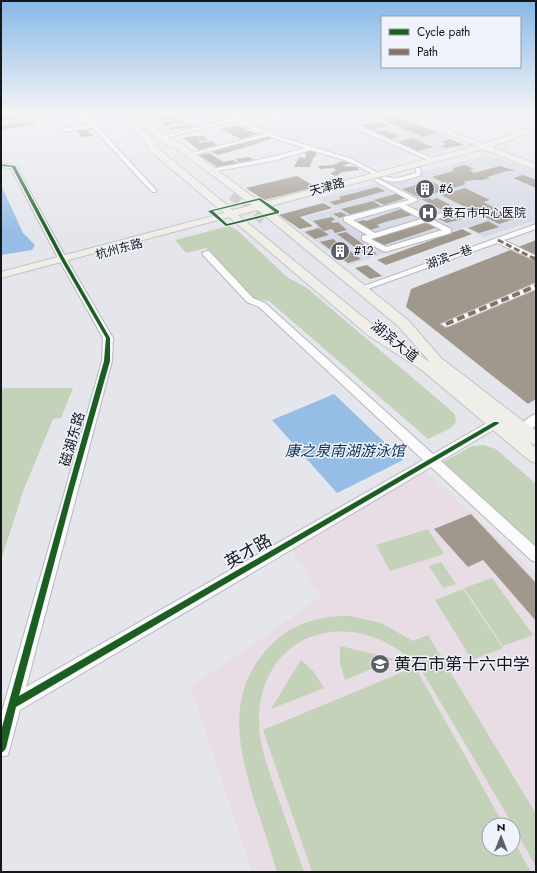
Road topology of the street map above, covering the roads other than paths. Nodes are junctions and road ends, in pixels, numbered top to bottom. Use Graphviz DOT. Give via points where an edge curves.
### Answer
graph roads {
  1 [pos="119,153"];
  2 [pos="159,153"];
  3 [pos="166,153"];
  4 [pos="180,153"];
  5 [pos="187,153"];
  6 [pos="199,153"];
  7 [pos="294,153"];
  8 [pos="326,153"];
  9 [pos="416,153"];
  10 [pos="463,153"];
  11 [pos="469,153"];
  12 [pos="505,153"];
  13 [pos="508,153"];
  14 [pos="190,155"];
  15 [pos="433,160"];
  16 [pos="536,163"];
  17 [pos="1,165"];
  18 [pos="536,167"];
  19 [pos="210,170"];
  20 [pos="379,177"];
  21 [pos="154,191"];
  22 [pos="232,195"];
  23 [pos="220,197"];
  24 [pos="400,204"];
  25 [pos="262,213"];
  26 [pos="234,215"];
  27 [pos="440,215"];
  28 [pos="426,218"];
  29 [pos="254,225"];
  30 [pos="536,226"];
  31 [pos="373,235"];
  32 [pos="498,240"];
  33 [pos="206,253"];
  34 [pos="535,258"];
  35 [pos="64,261"];
  36 [pos="1,275"];
  37 [pos="1,280"];
  38 [pos="536,286"];
  39 [pos="362,288"];
  40 [pos="446,324"];
  41 [pos="435,367"];
  42 [pos="536,418"];
  43 [pos="496,423"];
  44 [pos="524,428"];
  45 [pos="536,438"];
  46 [pos="536,457"];
  47 [pos="432,460"];
  48 [pos="536,556"];
  49 [pos="14,704"];
  50 [pos="1,748"];
  1 -- 21 [label="street"];
  2 -- 26 [label="main road"];
  3 -- 23 [label="main road"];
  4 -- 22 [label="main road"];
  5 -- 14 [label="main road"];
  6 -- 14 [label="street"];
  7 -- 19 [label="street"];
  8 -- 20 [label="street" via="350,160"];
  9 -- 15 [label="street"];
  10 -- 15 [label="main road, 天津路"];
  11 -- 20 [label="main road, 天津路" via="418,169"];
  12 -- 18 [label="main road"];
  13 -- 16 [label="main road"];
  14 -- 19 [label="main road"];
  15 -- 20 [label="main road, 天津路"];
  17 -- 35 [label="street, 磁湖东路" via="13,166"];
  19 -- 25 [label="main road"];
  20 -- 24 [label="street" via="415,200"];
  20 -- 25 [label="main road, 天津路"];
  24 -- 28 [label="street"];
  24 -- 31 [label="street" via="347,219"];
  25 -- 26 [label="main road, 天津路"];
  25 -- 39 [label="main road"];
  25 -- 41 [label="main road, 湖滨大道"];
  26 -- 35 [label="main road, 杭州东路"];
  26 -- 41 [label="main road" via="374,333"];
  27 -- 28 [label="street"];
  28 -- 31 [label="street"];
  28 -- 31 [label="street" via="448,231 385,250 364,238"];
  29 -- 41 [label="main road, 湖滨大道"];
  30 -- 32 [label="street, 湖滨一巷"];
  32 -- 34 [label="street"];
  32 -- 39 [label="street, 湖滨一巷"];
  33 -- 47 [label="street" via="250,300 262,305"];
  35 -- 36 [label="main road, 杭州东路"];
  35 -- 37 [label="main road, 杭州东路"];
  35 -- 49 [label="street, 磁湖东路" via="108,338 107,362 62,519"];
  38 -- 40 [label="street"];
  39 -- 41 [label="main road" via="403,323"];
  41 -- 43 [label="main road, 湖滨大道"];
  41 -- 44 [label="main road, 湖滨大道"];
  42 -- 44 [label="street"];
  43 -- 46 [label="main road, 湖滨大道"];
  43 -- 47 [label="street, 英才路"];
  44 -- 45 [label="main road, 湖滨大道"];
  47 -- 48 [label="street"];
  47 -- 49 [label="street, 英才路"];
  49 -- 50 [label="street, 磁湖东路"];
}
